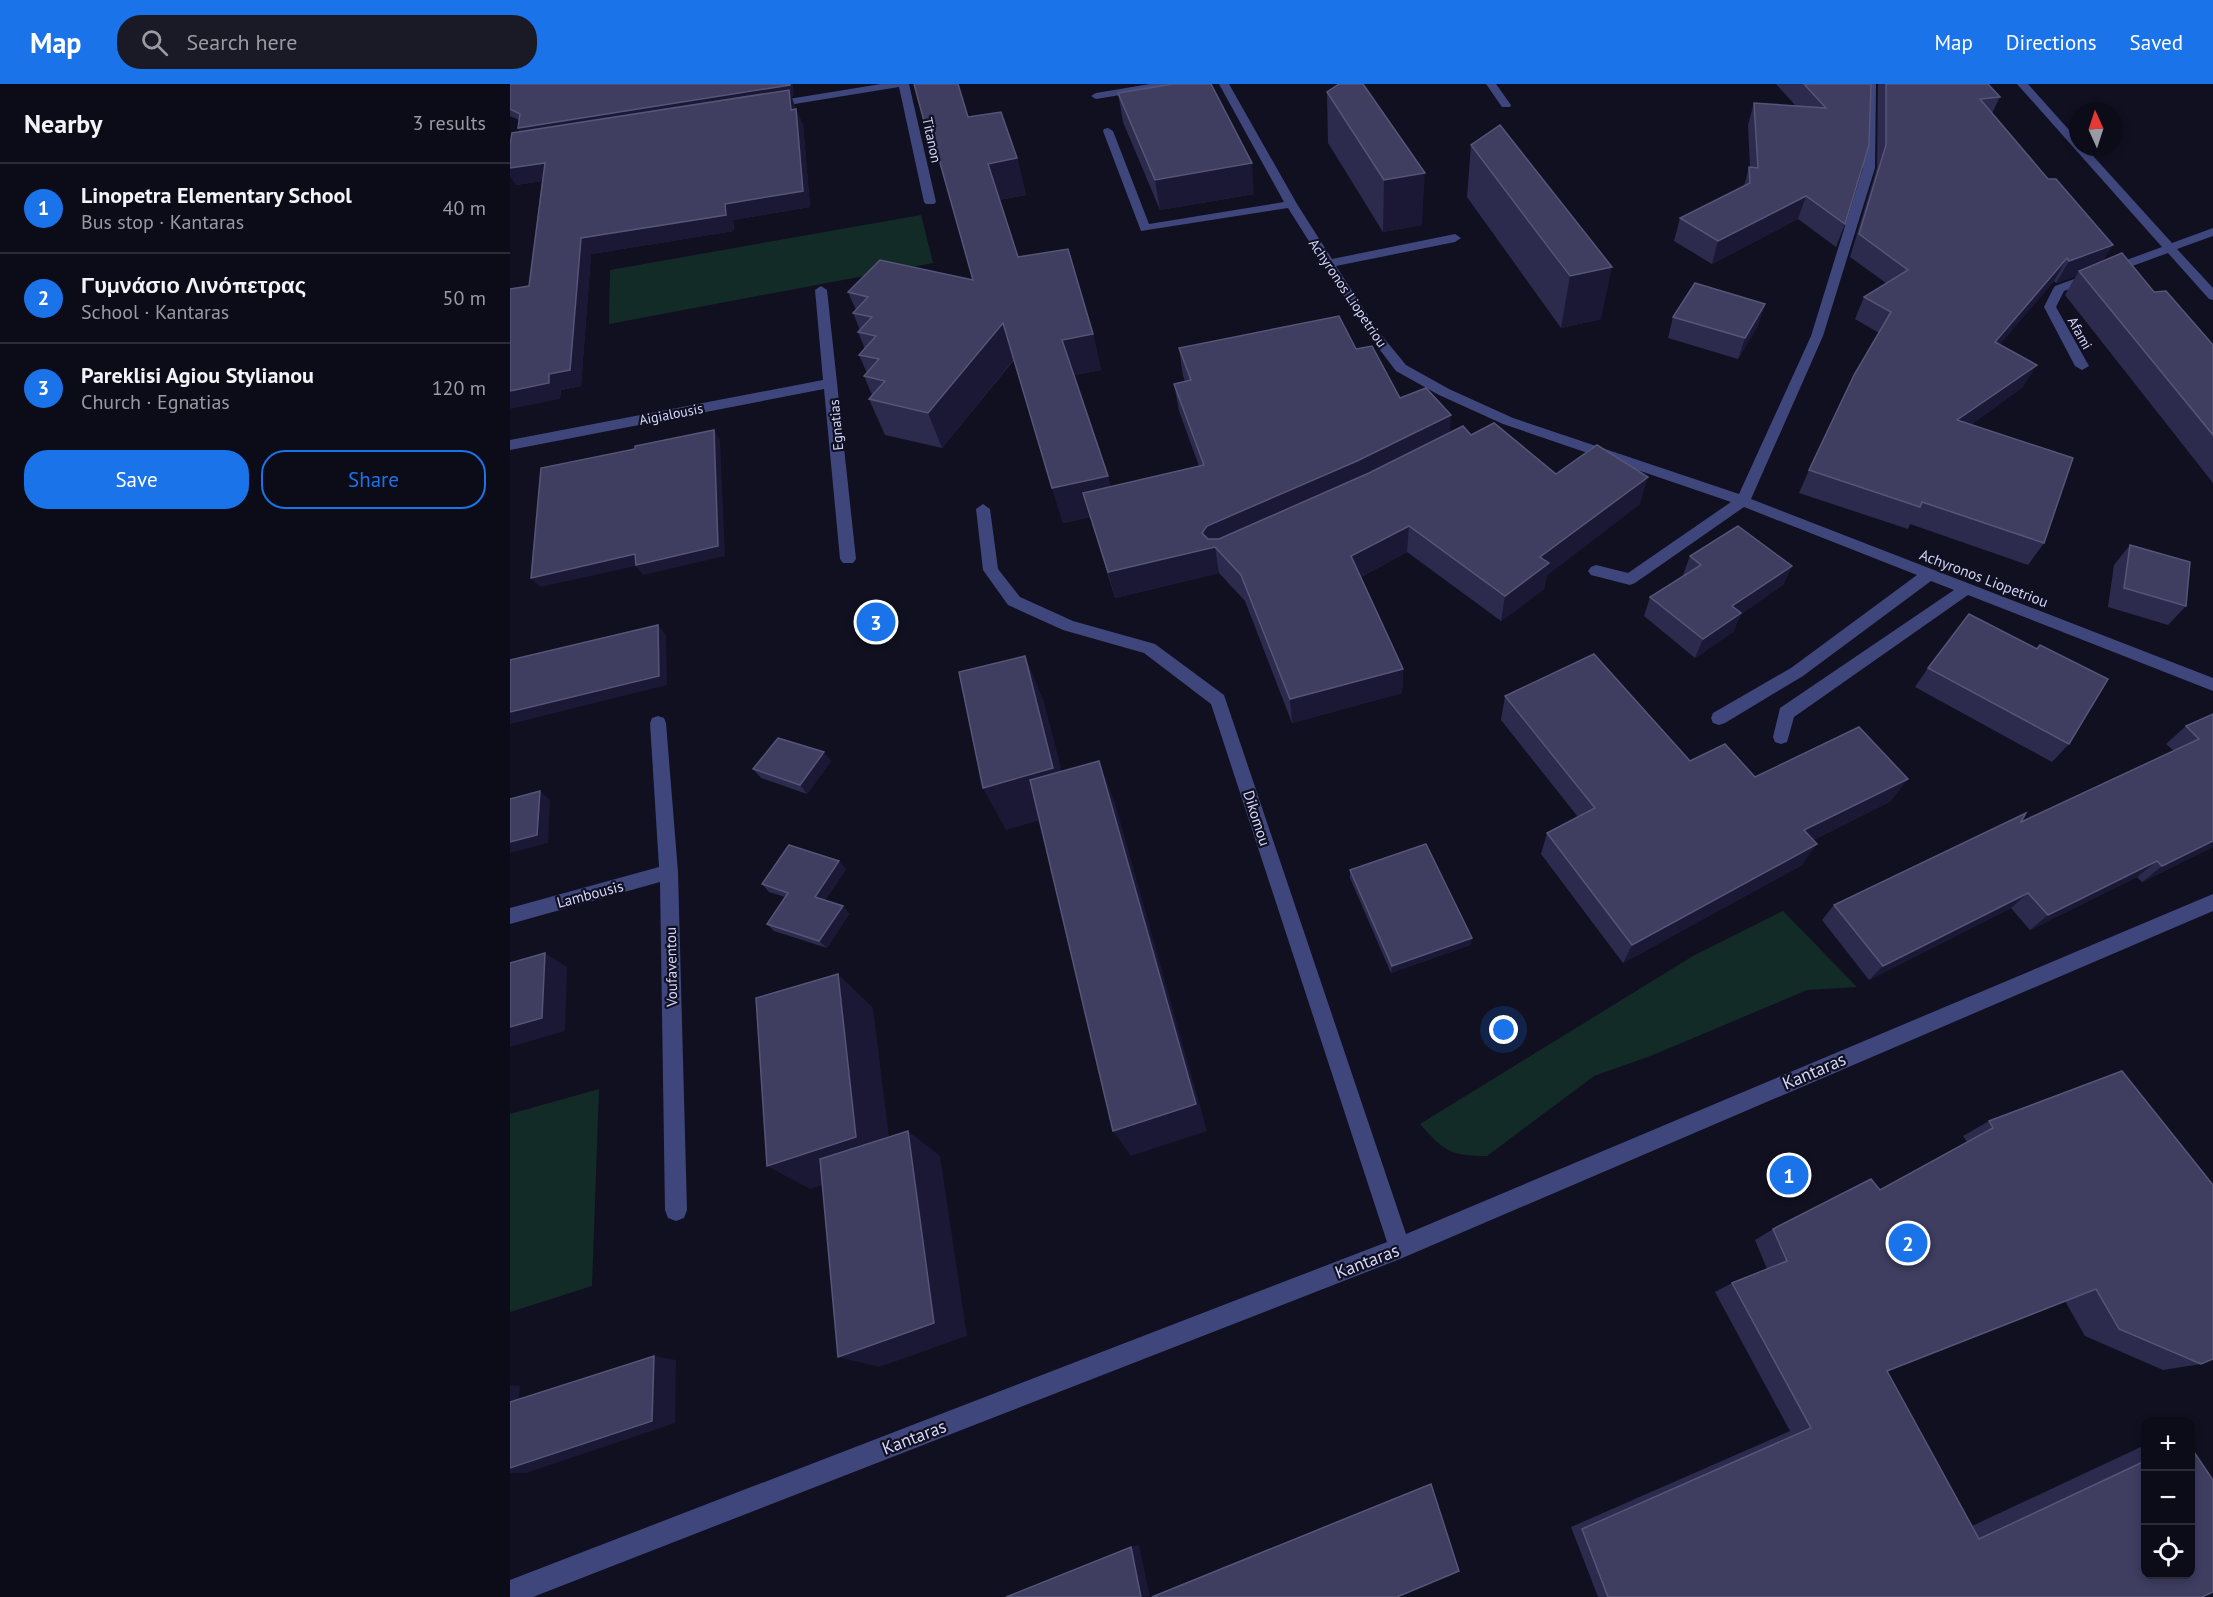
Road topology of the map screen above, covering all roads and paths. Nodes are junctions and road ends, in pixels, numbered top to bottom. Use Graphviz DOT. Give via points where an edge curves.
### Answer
graph roads {
  1 [pos="902,84"];
  2 [pos="1169,84"];
  3 [pos="1224,84"];
  4 [pos="1491,84"];
  5 [pos="1871,84"];
  6 [pos="2022,84"];
  7 [pos="1096,96"];
  8 [pos="1506,105"];
  9 [pos="758,106"];
  10 [pos="1108,130"];
  11 [pos="930,202"];
  12 [pos="1291,204"];
  13 [pos="2213,232"];
  14 [pos="1455,238"];
  15 [pos="2169,249"];
  16 [pos="1328,264"];
  17 [pos="821,290"];
  18 [pos="2213,296"];
  19 [pos="2082,366"];
  20 [pos="832,383"];
  21 [pos="1508,421"];
  22 [pos="1487,431"];
  23 [pos="510,445"];
  24 [pos="1743,501"];
  25 [pos="983,509"];
  26 [pos="848,559"];
  27 [pos="1596,571"];
  28 [pos="1929,574"];
  29 [pos="1966,589"];
  30 [pos="2213,685"];
  31 [pos="1719,718"];
  32 [pos="658,723"];
  33 [pos="1780,737"];
  34 [pos="669,872"];
  35 [pos="2213,902"];
  36 [pos="510,916"];
  37 [pos="676,1210"];
  38 [pos="1400,1248"];
  39 [pos="510,1593"];
  1 -- 9 [label="street"];
  1 -- 11 [label="street, Titanon"];
  2 -- 7 [label="street"];
  3 -- 12 [label="street, Achyronos Liopetriou"];
  4 -- 8 [label="street"];
  5 -- 24 [label="street" via="1869,168 1828,302 1817,336"];
  6 -- 15 [label="street"];
  10 -- 12 [label="street" via="1145,228"];
  12 -- 16 [label="street, Achyronos Liopetriou"];
  13 -- 15 [label="street"];
  14 -- 16 [label="street"];
  15 -- 18 [label="street"];
  15 -- 19 [label="street, Afami" via="2059,289 2050,308"];
  16 -- 21 [label="street, Achyronos Liopetriou" via="1401,368"];
  17 -- 20 [label="street, Egnatias"];
  20 -- 23 [label="street, Aigialousis"];
  20 -- 26 [label="street, Egnatias"];
  21 -- 22 [label="street"];
  21 -- 24 [label="street, Achyronos Liopetriou"];
  24 -- 27 [label="street" via="1630,579"];
  24 -- 28 [label="street, Achyronos Liopetriou"];
  25 -- 38 [label="street, Dikomou" via="991,570 1014,601 1069,626 1149,648 1218,700"];
  28 -- 29 [label="street, Achyronos Liopetriou"];
  28 -- 31 [label="street" via="1797,672"];
  29 -- 30 [label="street, Achyronos Liopetriou"];
  29 -- 33 [label="street" via="1786,713"];
  32 -- 34 [label="street, Voufaventou"];
  34 -- 36 [label="street, Lambousis"];
  34 -- 37 [label="street, Voufaventou"];
  35 -- 38 [label="street, Kantaras"];
  38 -- 39 [label="street, Kantaras"];
}
